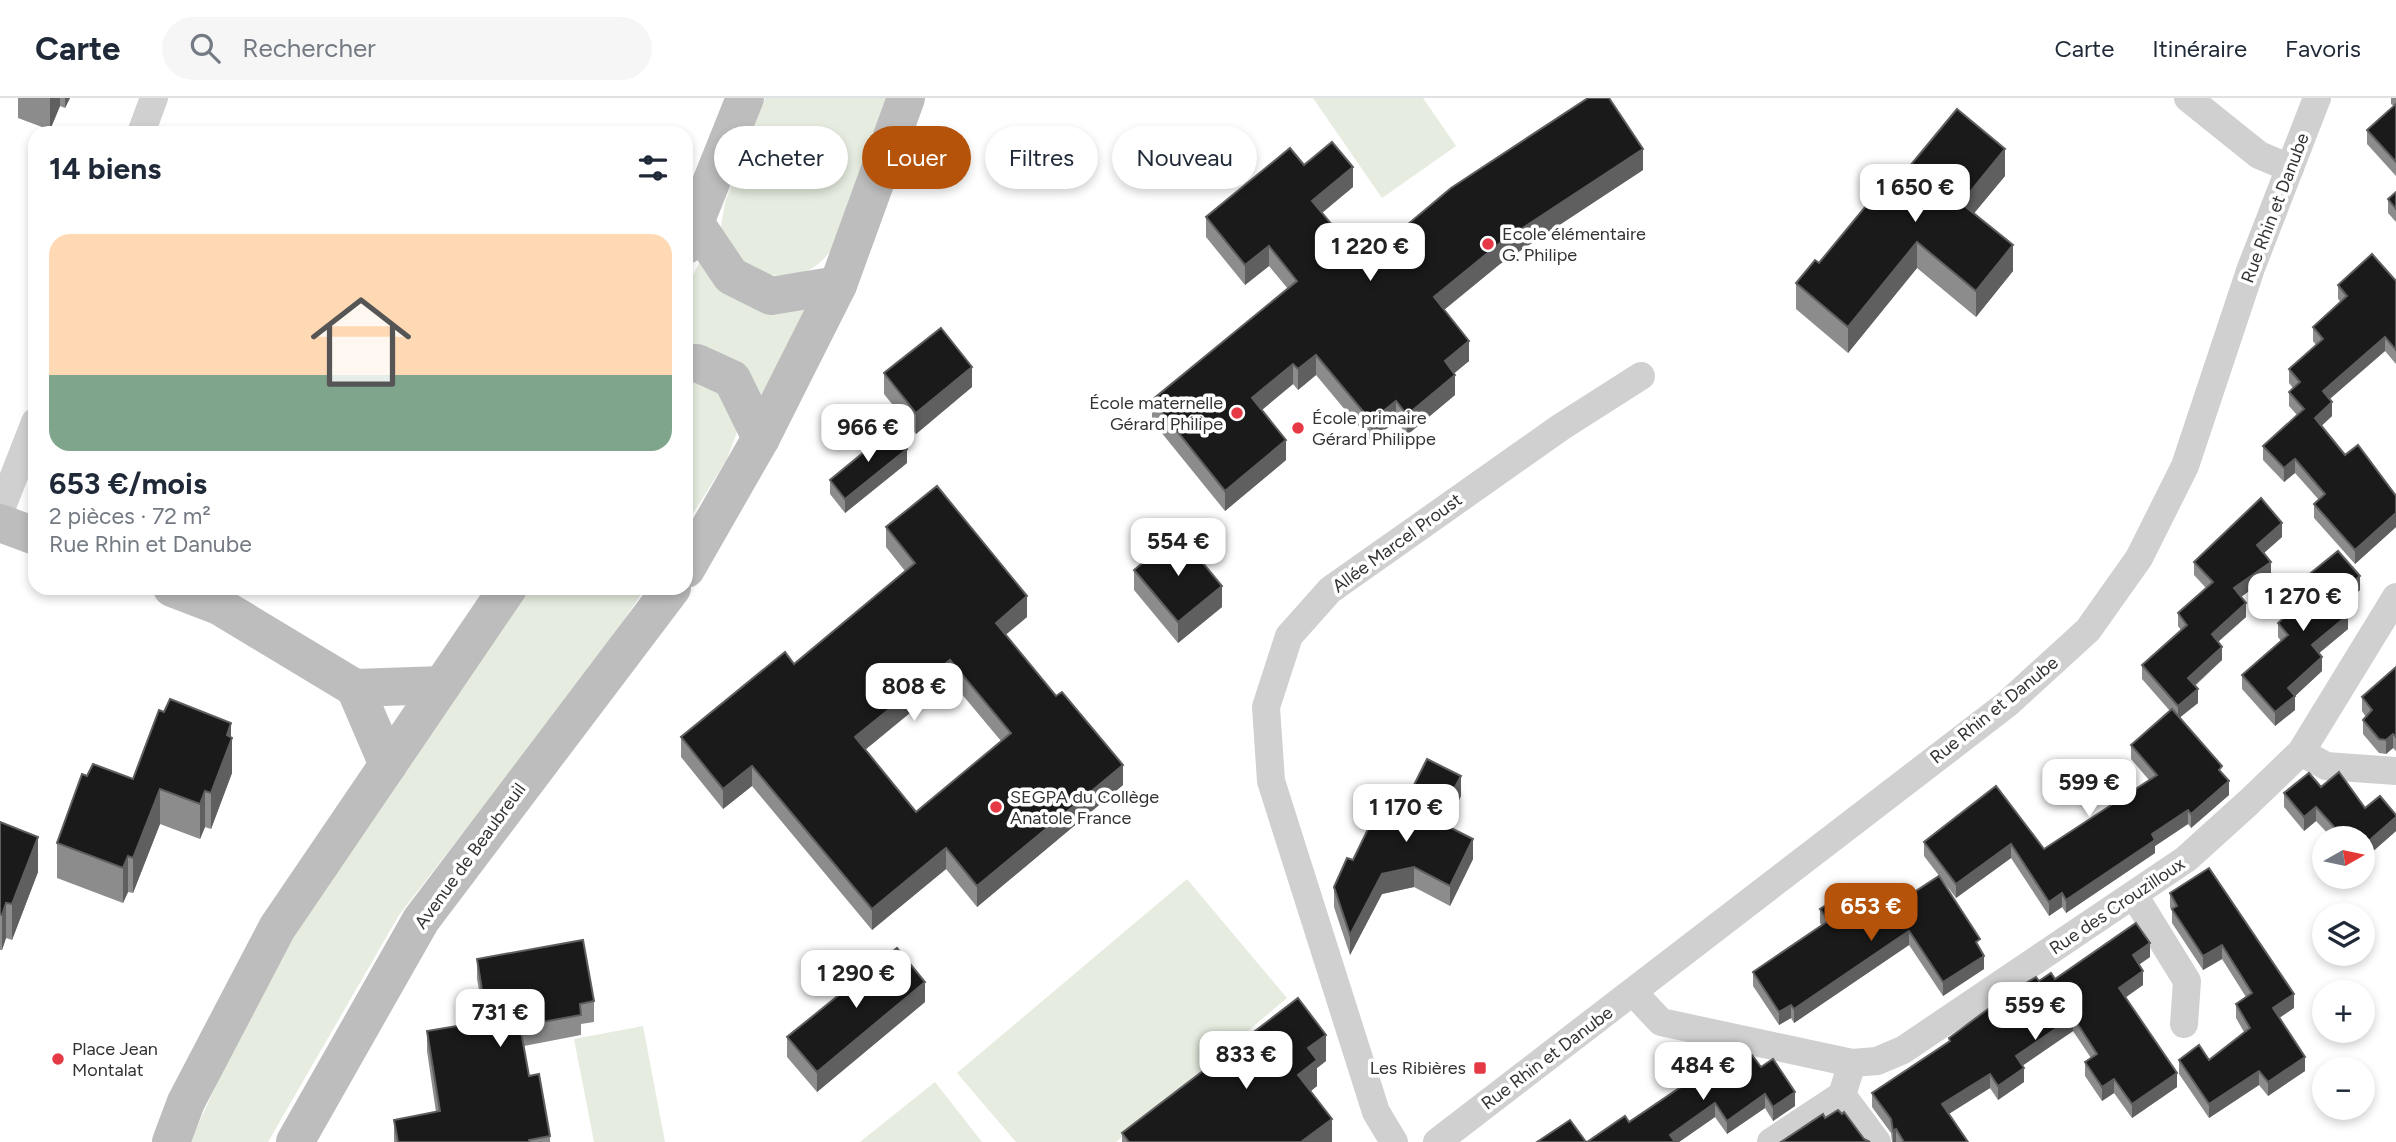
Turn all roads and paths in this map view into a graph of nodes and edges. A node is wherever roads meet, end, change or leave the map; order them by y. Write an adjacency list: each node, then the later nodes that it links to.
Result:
1 (154, 98): 6 (street)
2 (746, 98): 8 (main road)
3 (906, 98): 10 (main road)
4 (2188, 98): 7 (street)
5 (2317, 98): 7 (street, Rue Rhin et Danube)
6 (144, 126)
7 (2290, 168): 29 (street, Rue Rhin et Danube)
8 (693, 229)
9 (693, 236): 10 (main road)
10 (838, 285): 13 (main road)
11 (693, 364): 13 (main road)
12 (1641, 376): 35 (street, Allée Marcel Proust)
13 (761, 438): 18 (main road)
14 (28, 440): 15 (street)
15 (0, 512)
16 (0, 523): 17 (main road)
17 (28, 533)
18 (693, 557)
19 (190, 595): 24 (main road)
20 (503, 595): 23 (main road)
21 (667, 595): 34 (main road, Avenue de Beaubreuil)
22 (2396, 597): 25 (street, Rue des Crouzilloux)
23 (442, 685): 24 (main road); 26 (main road)
24 (355, 688): 26 (main road)
25 (2301, 752): 27 (street); 28 (street, Rue des Crouzilloux)
26 (388, 765): 33 (main road)
27 (2396, 771)
28 (2134, 895): 30 (street); 31 (street, Rue des Crouzilloux)
29 (1633, 992): 31 (street, Rue des Crouzilloux); 36 (street, Rue Rhin et Danube)
30 (2184, 1024)
31 (1852, 1063): 32 (street)
32 (1842, 1095): 37 (street); 38 (street)
33 (171, 1142)
34 (295, 1142)
35 (1394, 1142)
36 (1437, 1142)
37 (1771, 1142)
38 (1877, 1142)

